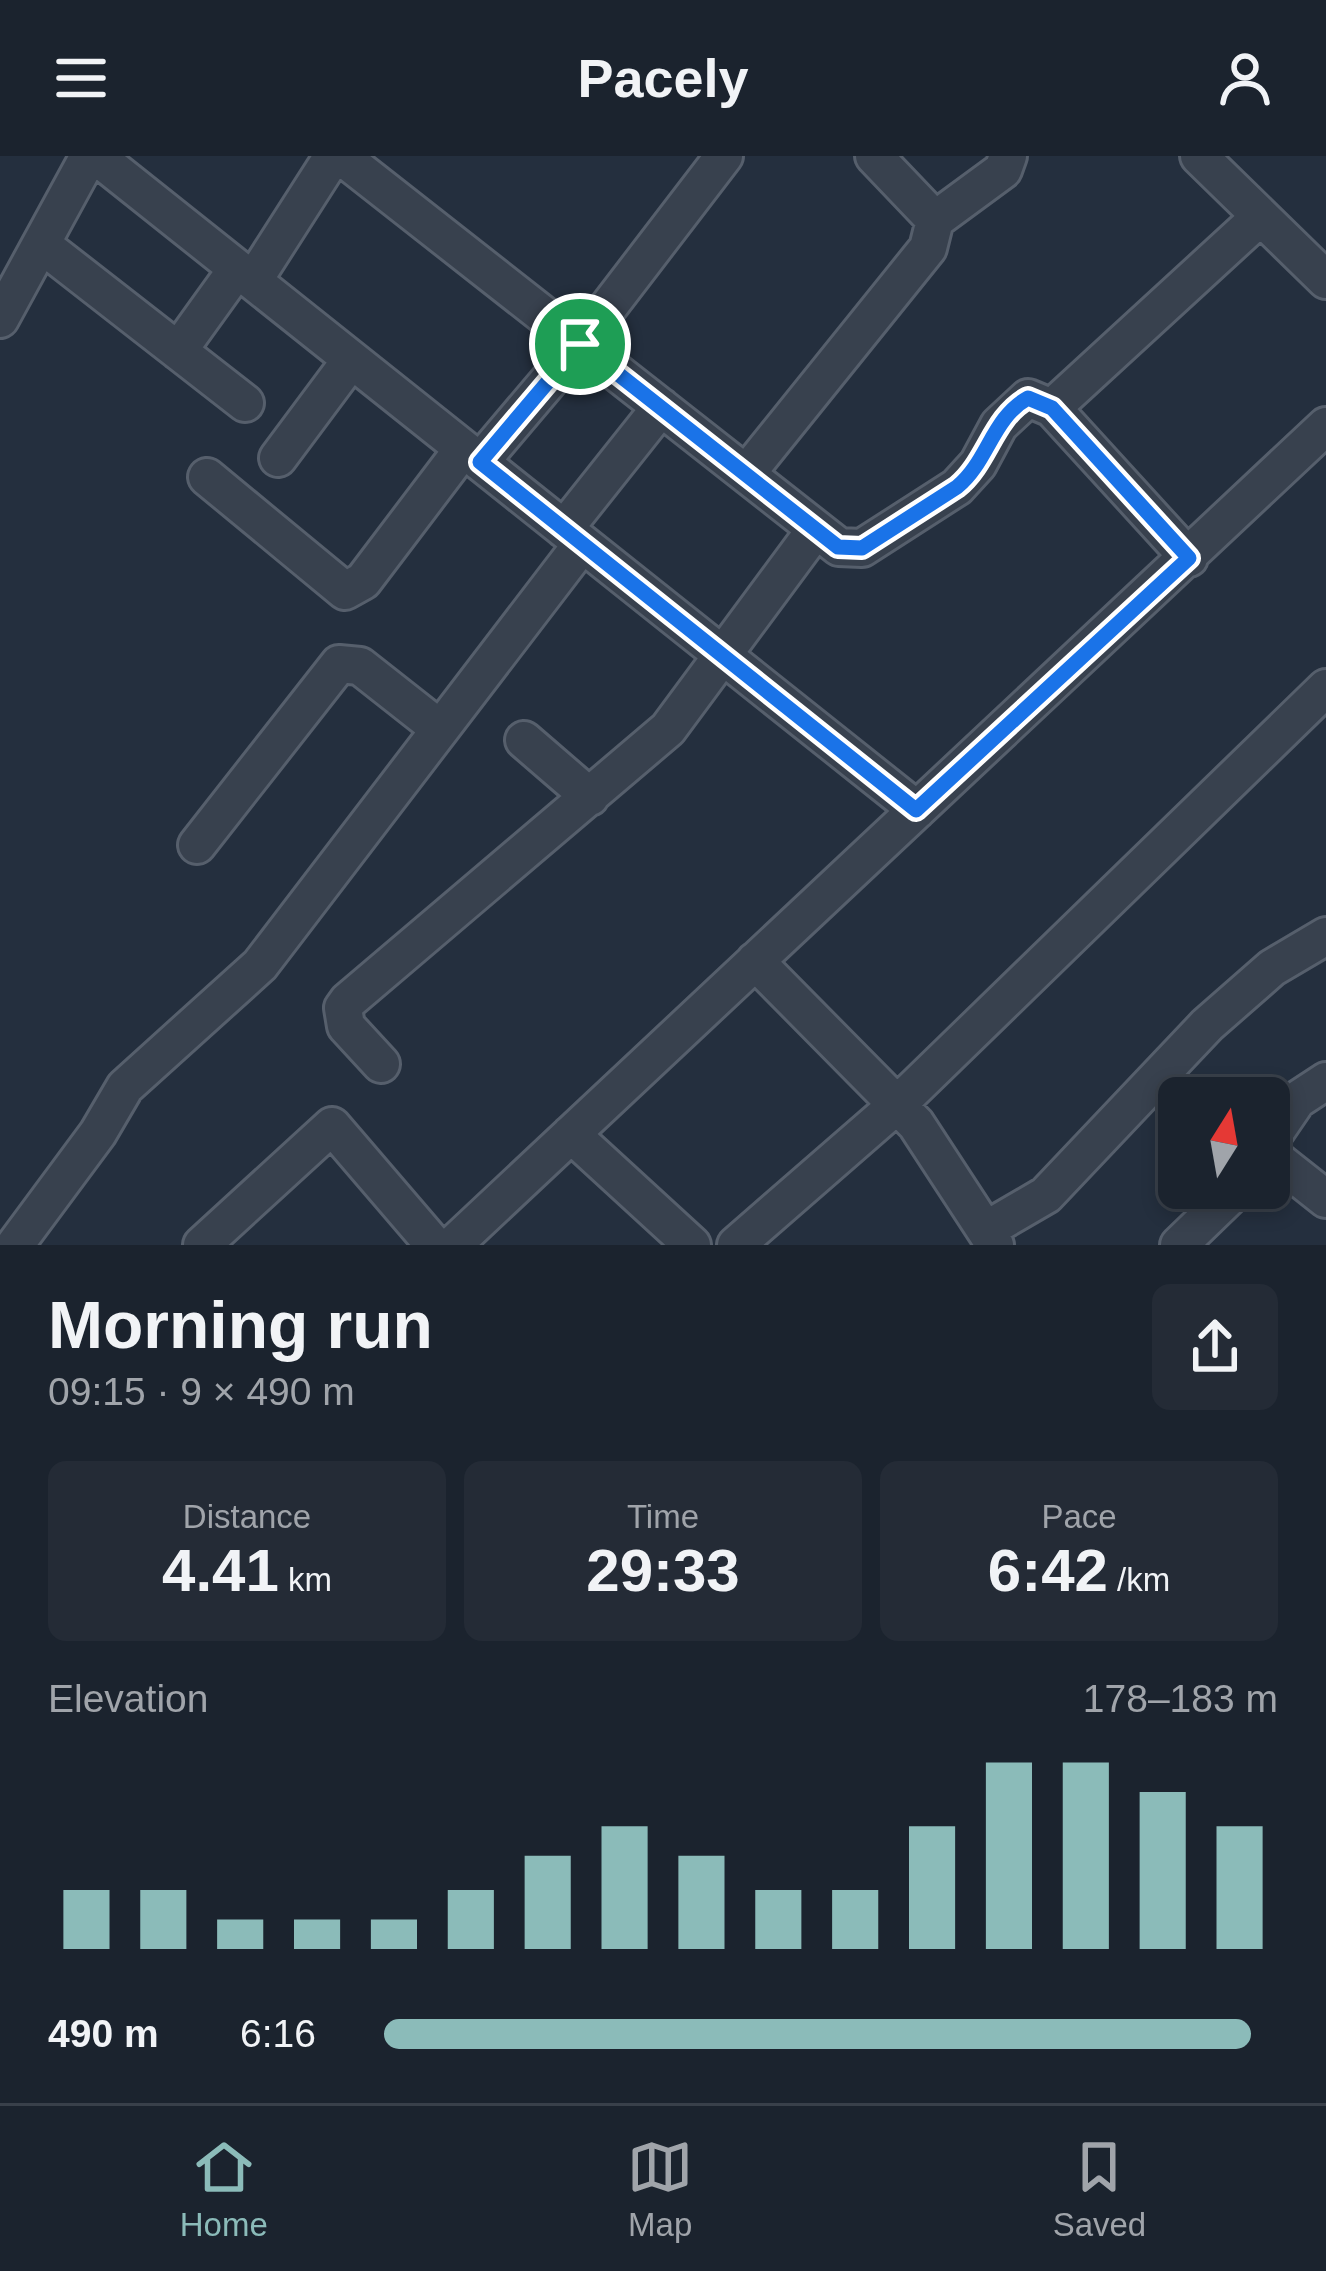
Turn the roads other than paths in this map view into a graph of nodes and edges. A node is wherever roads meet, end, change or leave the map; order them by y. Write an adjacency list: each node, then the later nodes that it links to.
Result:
1 (93, 156): 9 (street); 10 (street)
2 (724, 156): 13 (street)
3 (874, 156): 8 (street)
4 (1008, 156): 8 (street)
5 (1199, 156): 7 (street)
6 (328, 159): 10 (street); 13 (street)
7 (1260, 218): 11 (street); 18 (street)
8 (934, 220): 22 (street)
9 (41, 244): 12 (street); 14 (street)
10 (245, 275): 14 (street); 15 (street)
11 (1326, 280)
12 (0, 319)
13 (580, 344): 17 (street); 20 (street)
14 (178, 351): 16 (street)
15 (351, 360): 20 (street); 21 (street)
16 (245, 403)
17 (661, 407): 22 (street); 25 (street)
18 (1052, 408): 24 (street); 26 (street)
19 (1326, 426): 26 (street)
20 (471, 455): 23 (street); 25 (street)
21 (278, 458)
22 (746, 474): 24 (street)
23 (207, 477)
24 (816, 529): 27 (street)
25 (573, 536): 27 (street); 29 (street)
26 (1189, 558): 32 (street)
27 (725, 657): 31 (street); 32 (street)
28 (1326, 688): 38 (street)
29 (440, 729): 33 (street); 45 (street)
30 (524, 740): 31 (street)
31 (590, 797): 36 (street)
32 (916, 810): 35 (street)
33 (197, 845)
34 (1326, 936): 44 (street)
35 (755, 961): 38 (street); 40 (street)
36 (381, 1064)
37 (1326, 1081): 39 (street)
38 (898, 1104): 44 (street); 50 (street)
39 (1290, 1110)
40 (571, 1134): 48 (street); 49 (street)
41 (1290, 1171): 42 (street)
42 (1326, 1199)
43 (1216, 1209): 51 (street)
44 (991, 1238)
45 (15, 1245)
46 (202, 1245): 47 (street)
47 (434, 1245)
48 (453, 1245)
49 (692, 1245)
50 (736, 1245)
51 (1179, 1245)

